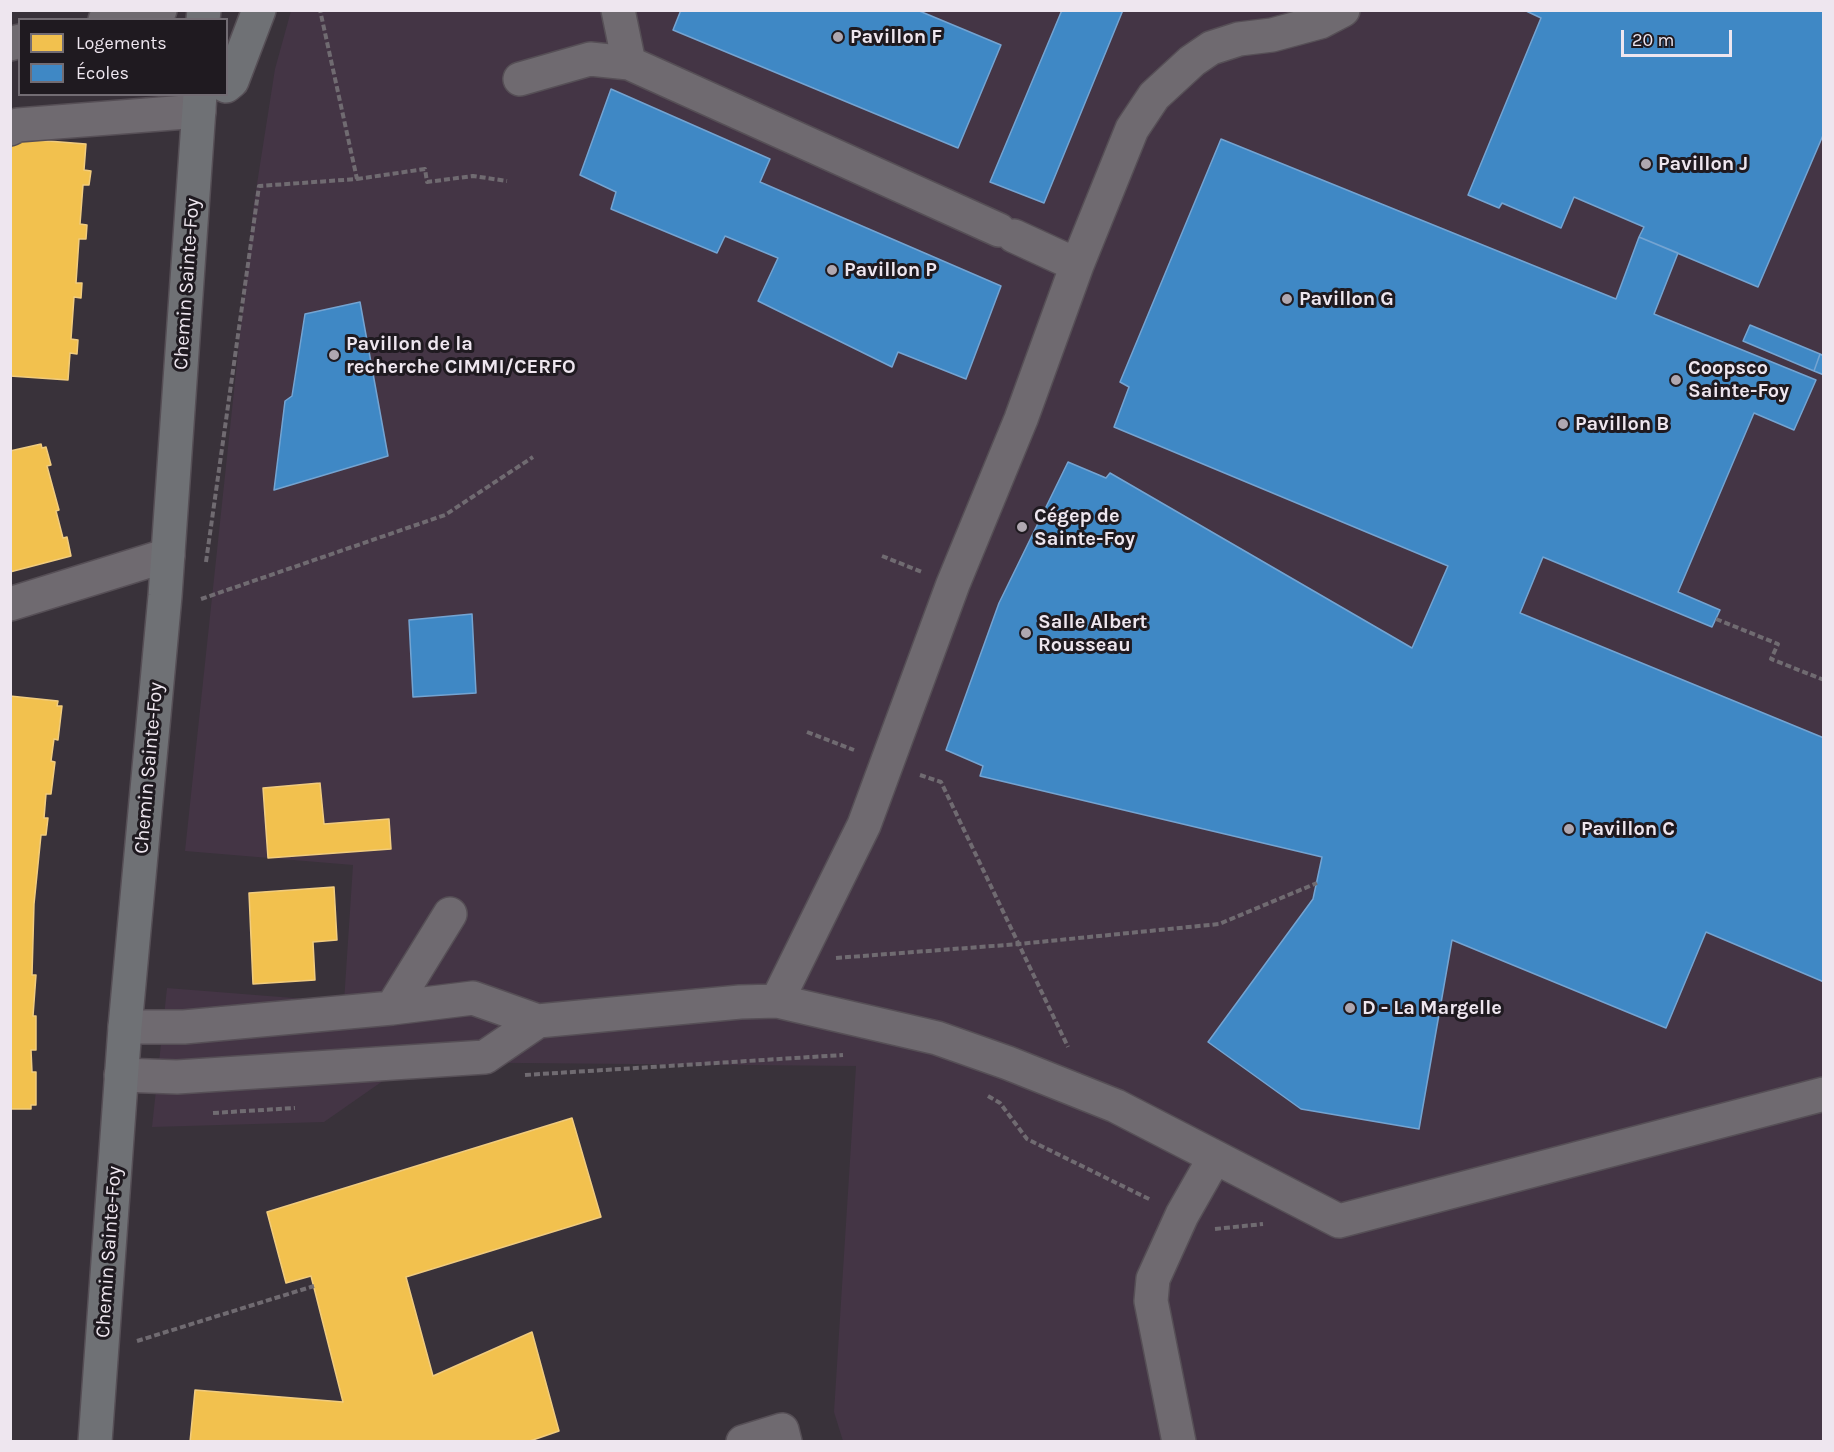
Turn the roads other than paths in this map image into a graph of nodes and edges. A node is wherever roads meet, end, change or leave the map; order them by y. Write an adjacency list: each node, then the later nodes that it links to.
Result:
1 (160, 10): 5 (lane)
2 (259, 10): 8 (main road)
3 (618, 10): 6 (lane)
4 (1343, 10): 11 (lane)
5 (116, 18)
6 (629, 63): 7 (lane); 11 (lane)
7 (520, 79)
8 (228, 84)
9 (206, 100): 10 (lane); 12 (main road, Chemin Sainte-Foy)
10 (10, 129)
11 (1077, 265): 15 (lane)
12 (168, 555): 13 (lane); 18 (main road, Chemin Sainte-Foy)
13 (10, 604)
14 (450, 914): 16 (lane)
15 (777, 1002): 17 (lane); 21 (lane)
16 (392, 1008): 17 (lane); 18 (lane)
17 (538, 1021): 19 (lane)
18 (125, 1027): 19 (main road, Chemin Sainte-Foy)
19 (121, 1075): 22 (main road, Chemin Sainte-Foy)
20 (1824, 1094): 21 (lane)
21 (1215, 1157): 25 (lane)
22 (95, 1442)
23 (742, 1442): 24 (lane)
24 (785, 1442)
25 (1179, 1442)

